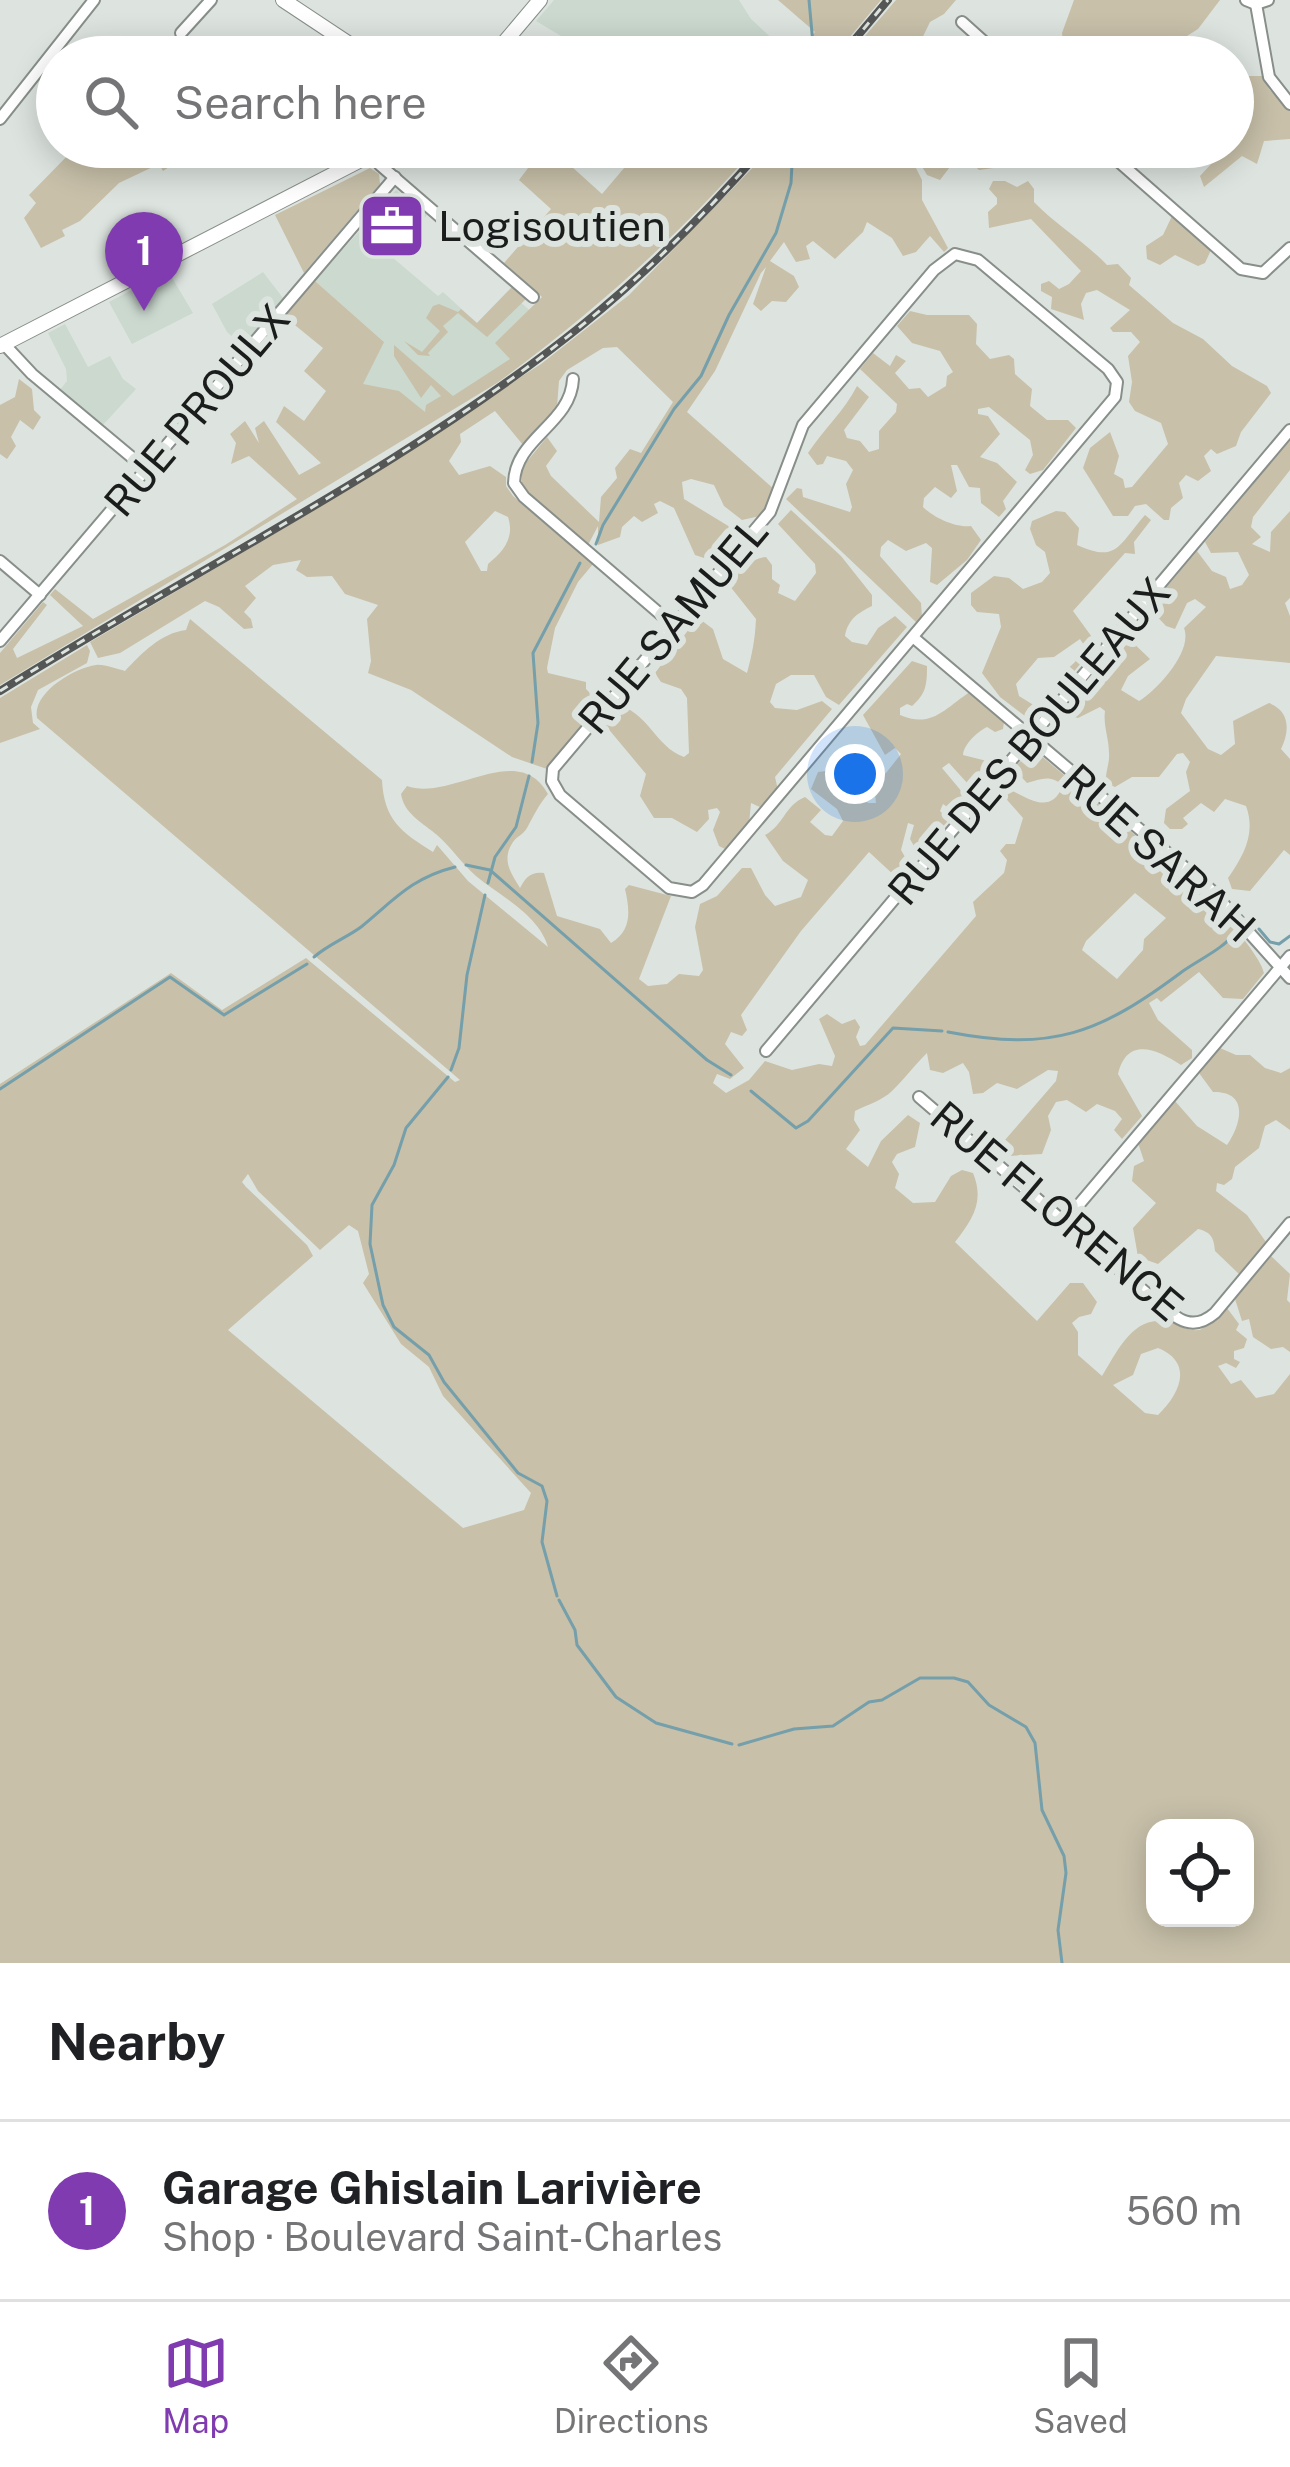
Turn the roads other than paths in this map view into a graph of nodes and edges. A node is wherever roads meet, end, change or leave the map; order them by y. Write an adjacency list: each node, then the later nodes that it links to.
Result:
1 (94, 0): 8 (street)
2 (211, 0): 7 (street)
3 (283, 0): 9 (street)
4 (540, 0): 10 (street)
5 (1257, 2): 13 (street)
6 (962, 22): 11 (street)
7 (181, 33)
8 (65, 36)
9 (337, 36)
10 (510, 36)
11 (978, 36)
12 (36, 73): 14 (street)
13 (1290, 104)
14 (0, 118)
15 (346, 168): 21 (street)
16 (389, 168): 18 (street)
17 (1126, 168): 19 (street)
18 (394, 177): 20 (street); 24 (street, RUE PROULX)
19 (1290, 248)
20 (533, 297)
21 (2, 345): 24 (street)
22 (574, 379): 27 (street)
23 (1290, 430): 30 (street, RUE DES BOULEAUX)
24 (147, 470): 26 (street, RUE PROULX)
25 (0, 561): 26 (street)
26 (40, 595): 29 (street, RUE PROULX)
27 (674, 626): 28 (street, RUE SAMUEL); 28 (street, RUE SAMUEL)
28 (914, 638): 30 (street, RUE SARAH)
29 (0, 641)
30 (1032, 739): 31 (street, RUE SARAH); 32 (street, RUE DES BOULEAUX)
31 (1287, 967): 34 (street)
32 (766, 1051)
33 (919, 1097): 34 (street, RUE FLORENCE)
34 (1065, 1221): 35 (street, RUE FLORENCE)
35 (1290, 1223)

